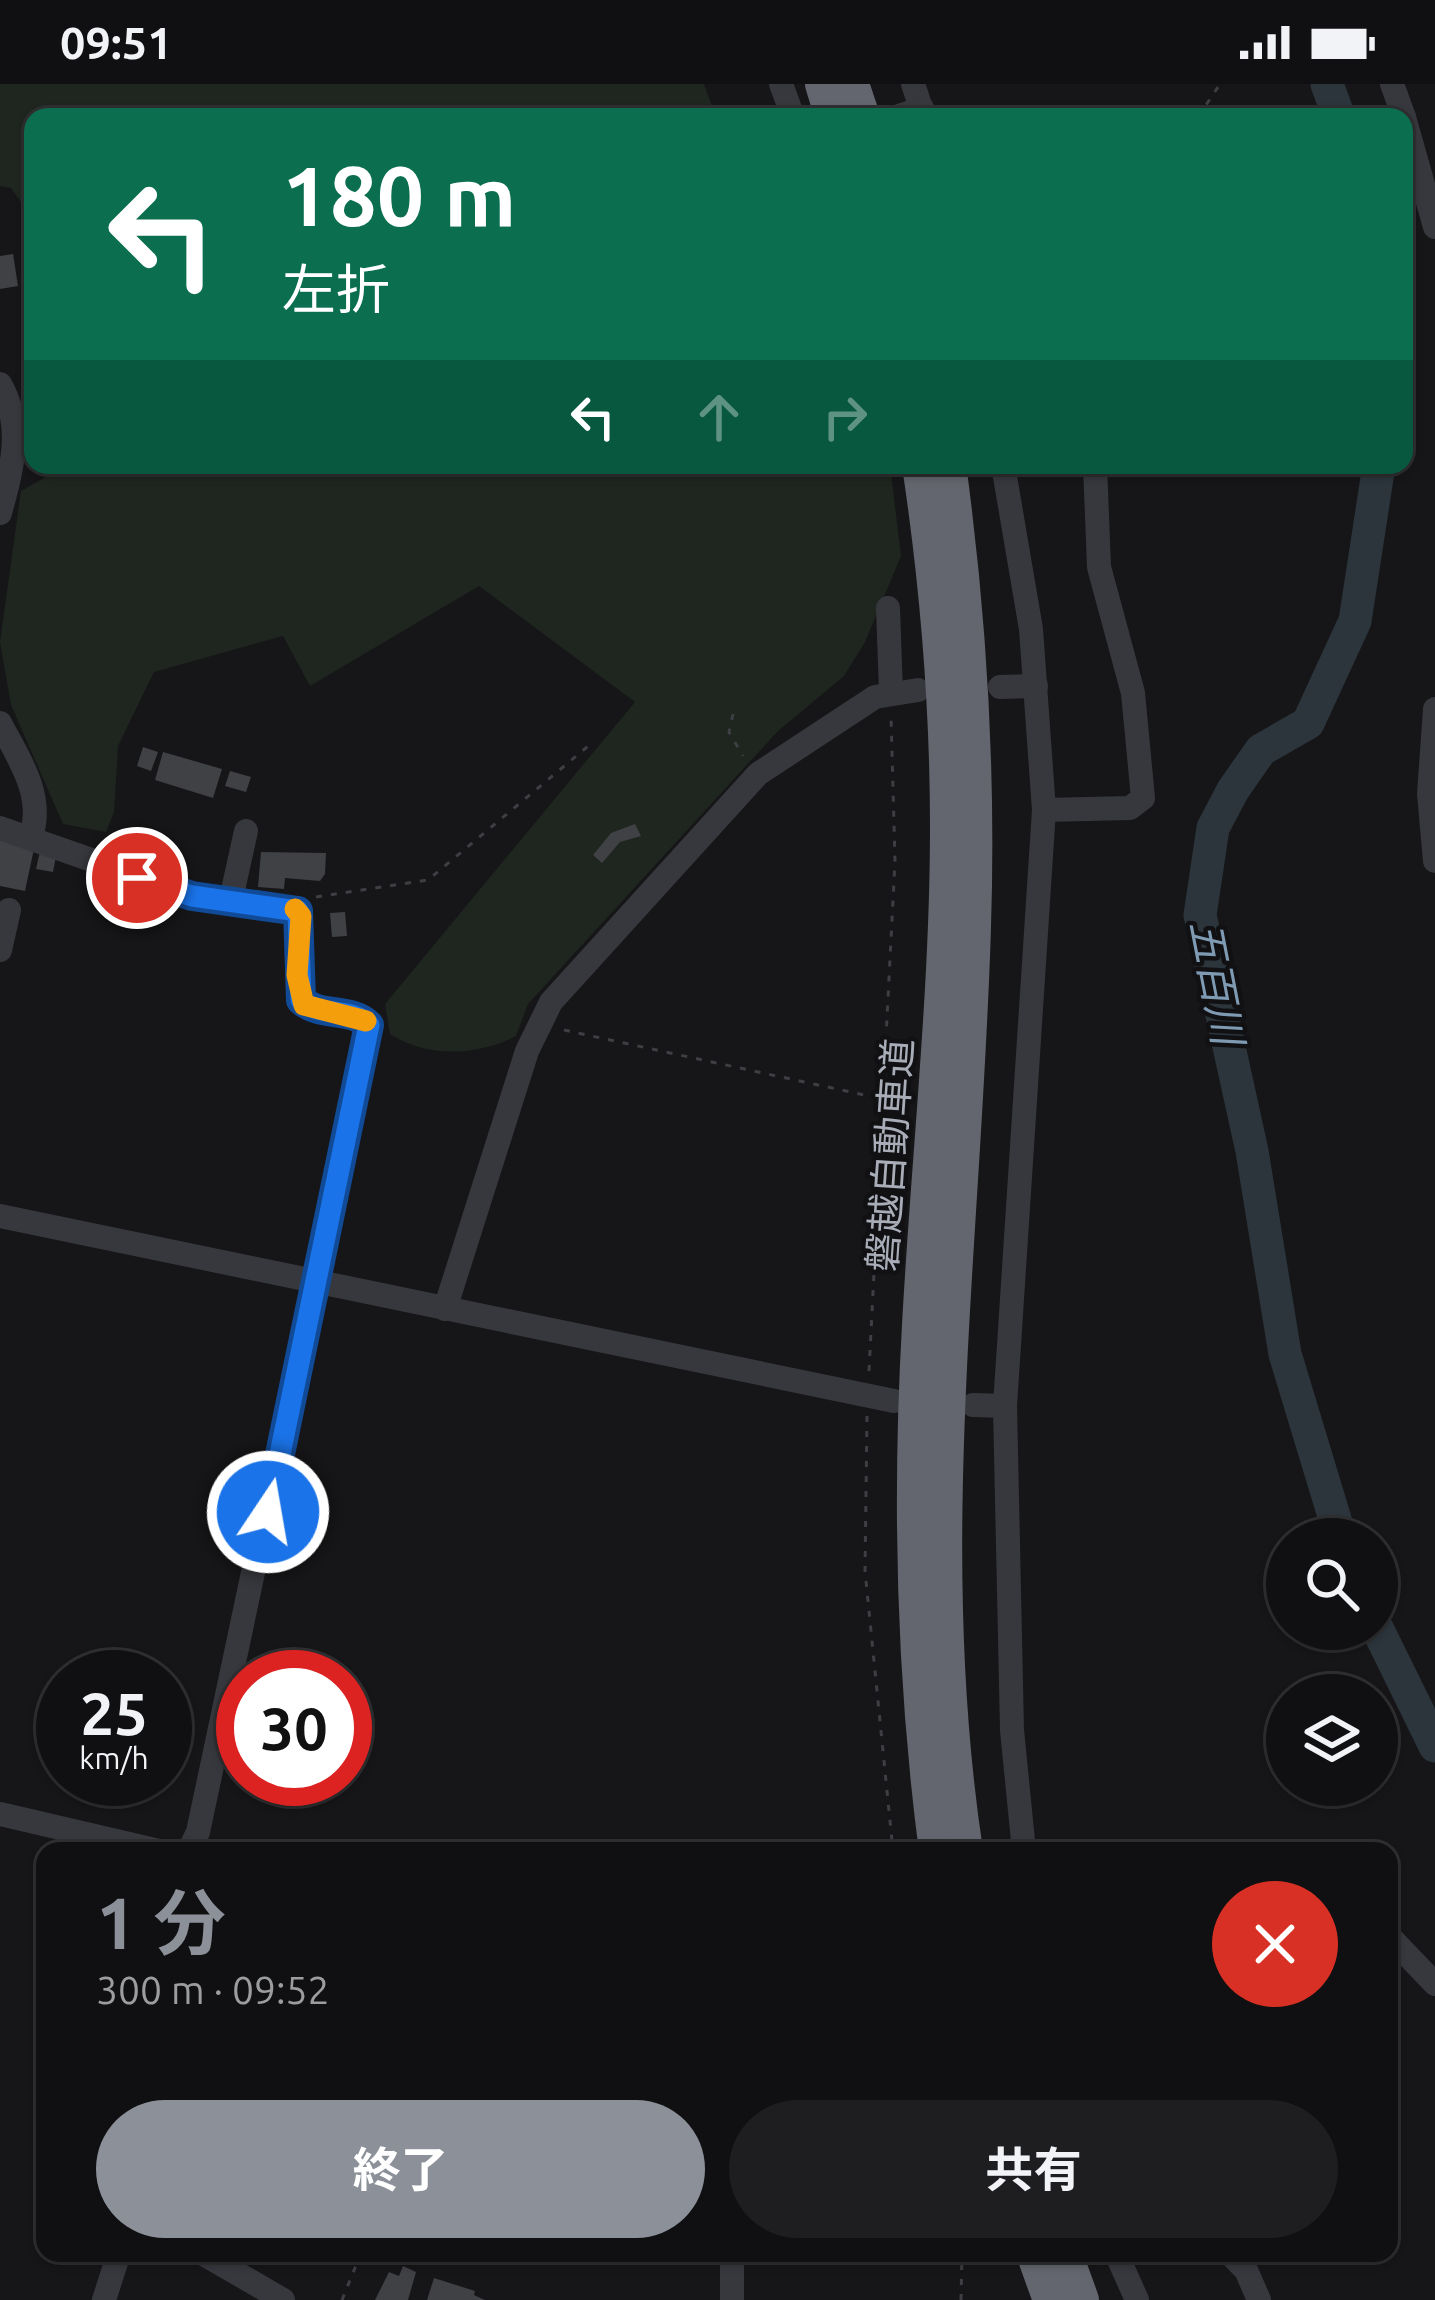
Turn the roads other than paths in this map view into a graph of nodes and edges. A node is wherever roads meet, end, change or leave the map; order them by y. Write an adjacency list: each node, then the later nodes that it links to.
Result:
1 (1413, 149): 2 (street)
2 (1435, 227)
3 (0, 383): 8 (street)
4 (921, 474): 33 (highway, 磐越自動車道)
5 (949, 474): 34 (highway, 磐越自動車道)
6 (1004, 474): 10 (street)
7 (1095, 474): 16 (street)
8 (0, 513)
9 (888, 608): 13 (street)
10 (1036, 686): 11 (street); 16 (street)
11 (1000, 687)
12 (918, 691): 13 (street)
13 (891, 692): 26 (street)
14 (1435, 709): 20 (street)
15 (0, 723): 19 (street)
16 (1045, 809): 29 (street)
17 (0, 828): 19 (street)
18 (246, 831): 21 (street)
19 (31, 836): 21 (street)
20 (1435, 861)
21 (231, 899): 25 (street)
22 (9, 910): 23 (street)
23 (0, 950)
24 (0, 1216): 25 (street)
25 (317, 1283): 26 (street); 32 (street)
26 (445, 1309): 27 (street)
27 (894, 1401)
28 (973, 1405): 29 (street)
29 (1005, 1406): 35 (street)
30 (0, 1814): 31 (street)
31 (120, 1842)
32 (198, 1842)
33 (937, 1842)
34 (964, 1842)
35 (1023, 1842)
36 (1398, 1945): 37 (street)
37 (1435, 1984)
38 (115, 2262): 46 (street)
39 (212, 2262): 45 (street)
40 (733, 2262): 48 (street)
41 (1037, 2262): 49 (highway)
42 (1067, 2262): 50 (highway)
43 (1119, 2262): 51 (street)
44 (1238, 2262): 52 (street)
45 (246, 2291): 47 (street)
46 (104, 2300)
47 (283, 2300)
48 (732, 2300)
49 (1051, 2300)
50 (1081, 2300)
51 (1137, 2300)
52 (1259, 2300)

